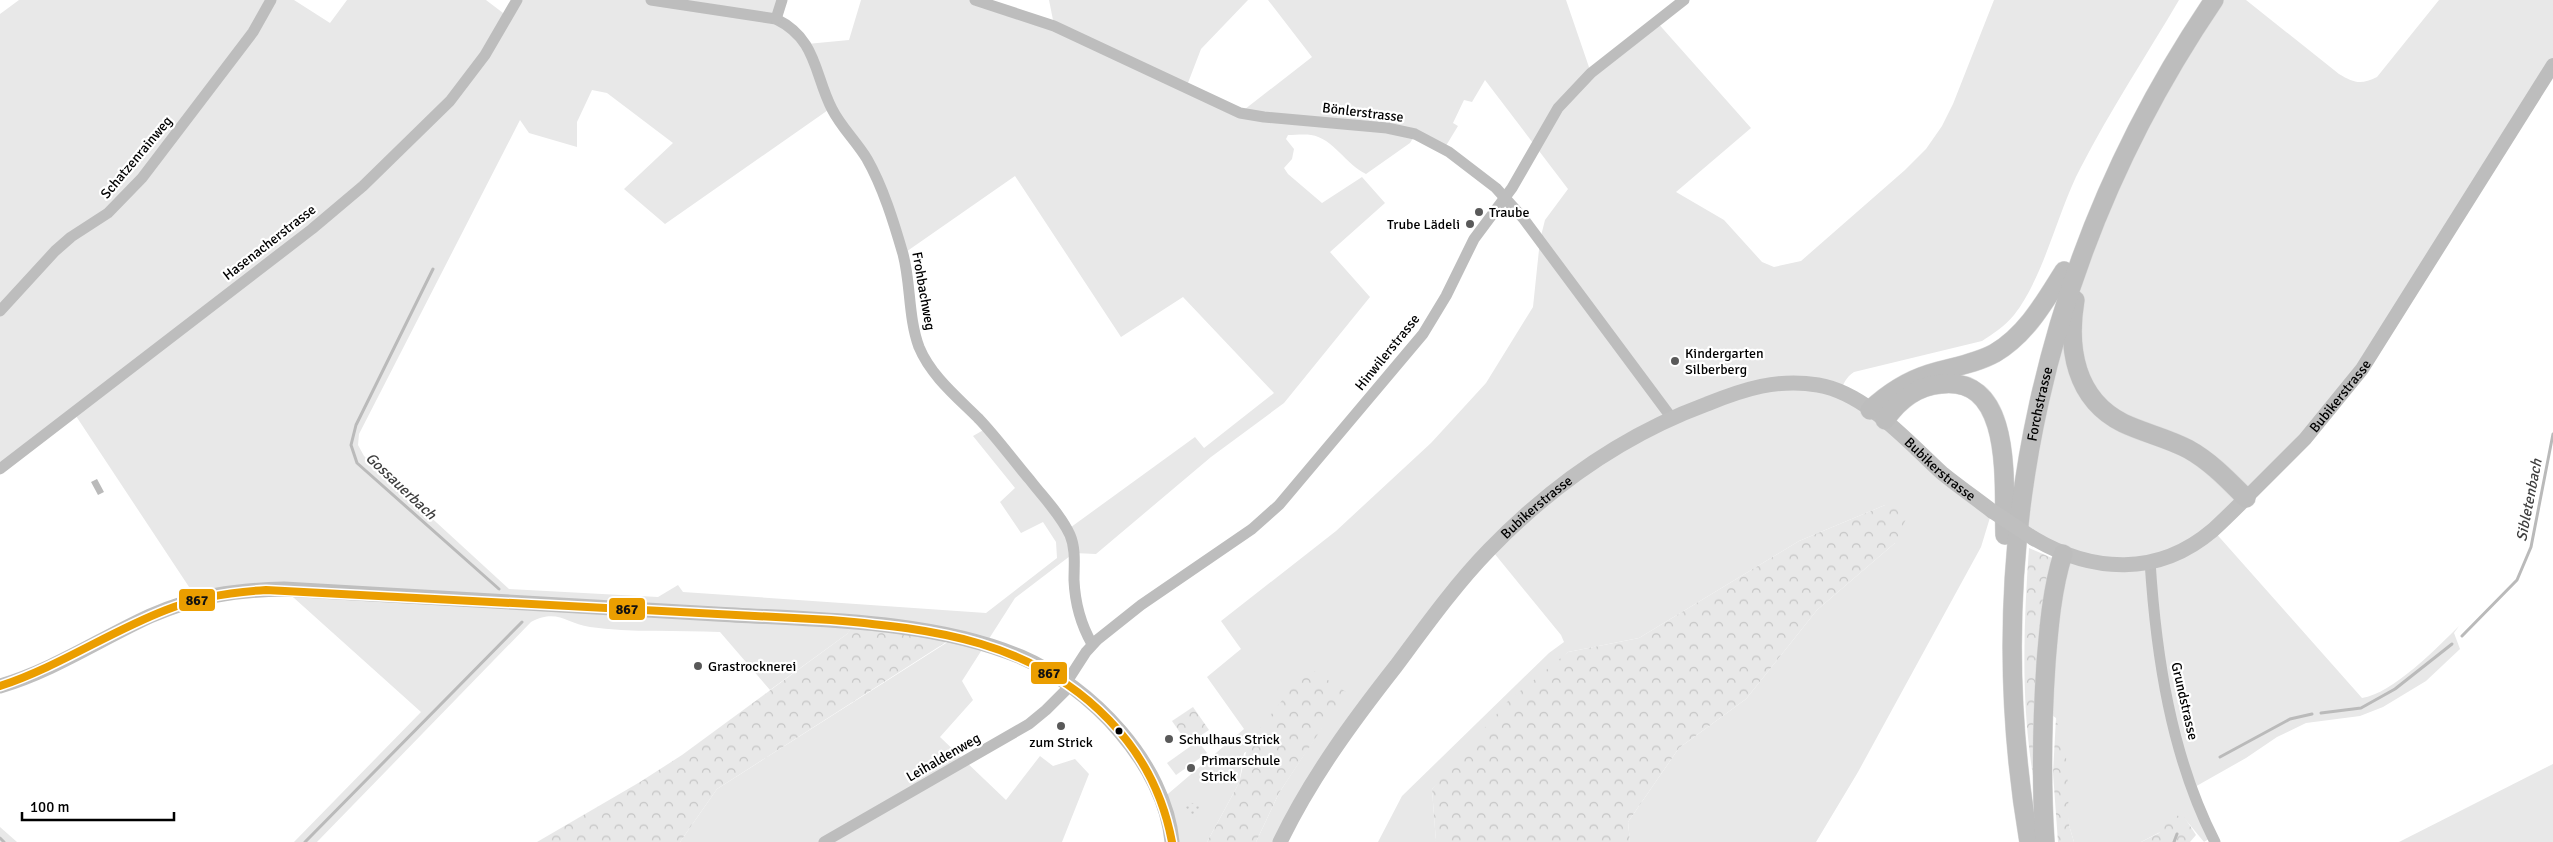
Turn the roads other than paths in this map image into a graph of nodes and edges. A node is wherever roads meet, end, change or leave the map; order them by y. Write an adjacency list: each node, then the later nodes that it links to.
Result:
1 (271, 0): 14 (street, Schatzenrainweg)
2 (517, 0): 17 (street, Hasenacherstrasse)
3 (651, 0): 9 (street, Frohbachweg)
4 (782, 0): 9 (street)
5 (975, 0): 11 (street, Bönlerstrasse)
6 (1684, 0): 11 (street, Hinwilerstrasse)
7 (2200, 0): 13 (highway, Forchstrasse)
8 (2214, 0): 12 (highway, Forchstrasse)
9 (776, 19): 22 (street, Frohbachweg)
10 (2553, 65): 18 (street, Bubikerstrasse)
11 (1505, 197): 16 (street, Bönlerstrasse); 22 (street, Hinwilerstrasse)
12 (2083, 250): 18 (highway); 29 (highway, Forchstrasse)
13 (2064, 271): 15 (highway); 19 (highway, Forchstrasse)
14 (0, 311)
15 (1878, 415): 16 (main road, Bubikerstrasse); 19 (highway); 20 (main road, Bubikerstrasse, bridge)
16 (1671, 417): 27 (main road, Bubikerstrasse)
17 (0, 469)
18 (2246, 498): 21 (main road, Bubikerstrasse)
19 (2005, 541): 28 (highway, Forchstrasse)
20 (2063, 554): 21 (main road, Bubikerstrasse); 30 (highway)
21 (2150, 561): 31 (street, Grundstrasse)
22 (1092, 644): 23 (street, Hinwilerstrasse)
23 (1068, 684): 24 (main road); 25 (street, Leihaldenweg); 26 (main road)
24 (0, 686)
25 (824, 842)
26 (1172, 842)
27 (1280, 842)
28 (2017, 842)
29 (2028, 842)
30 (2045, 842)
31 (2215, 842)

